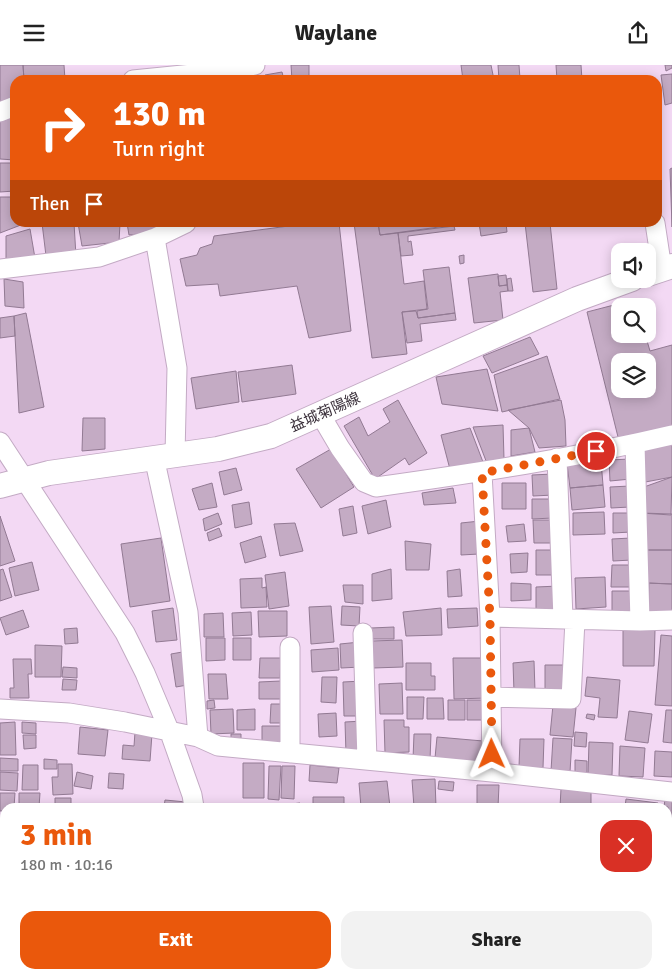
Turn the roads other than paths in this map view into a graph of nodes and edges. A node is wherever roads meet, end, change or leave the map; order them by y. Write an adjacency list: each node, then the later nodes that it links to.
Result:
1 (255, 65): 2 (street)
2 (182, 75)
3 (178, 227): 5 (street)
4 (655, 227): 7 (street)
5 (155, 238): 6 (street); 13 (street)
6 (0, 269)
7 (660, 270)
8 (611, 287): 9 (main road, 益城菊陽線)
9 (320, 414): 13 (main road, 益城菊陽線); 15 (street)
10 (672, 435): 12 (street)
11 (0, 442): 16 (street)
12 (635, 444): 14 (street); 21 (street)
13 (164, 456): 16 (main road, 益城菊陽線); 27 (street)
14 (557, 458): 15 (street); 19 (street)
15 (482, 473): 18 (street)
16 (24, 479): 17 (main road, 益城菊陽線); 26 (street)
17 (0, 486)
18 (490, 617): 19 (street); 24 (street)
19 (569, 619): 21 (street); 24 (street)
20 (672, 620): 21 (street)
21 (640, 621)
22 (363, 633): 29 (street)
23 (290, 647): 28 (street)
24 (491, 697): 30 (street)
25 (0, 709): 26 (street)
26 (169, 730): 27 (street); 32 (street)
27 (198, 737): 28 (street)
28 (290, 753): 29 (street)
29 (367, 760): 30 (street)
30 (492, 772): 31 (street)
31 (672, 793)
32 (193, 803)

